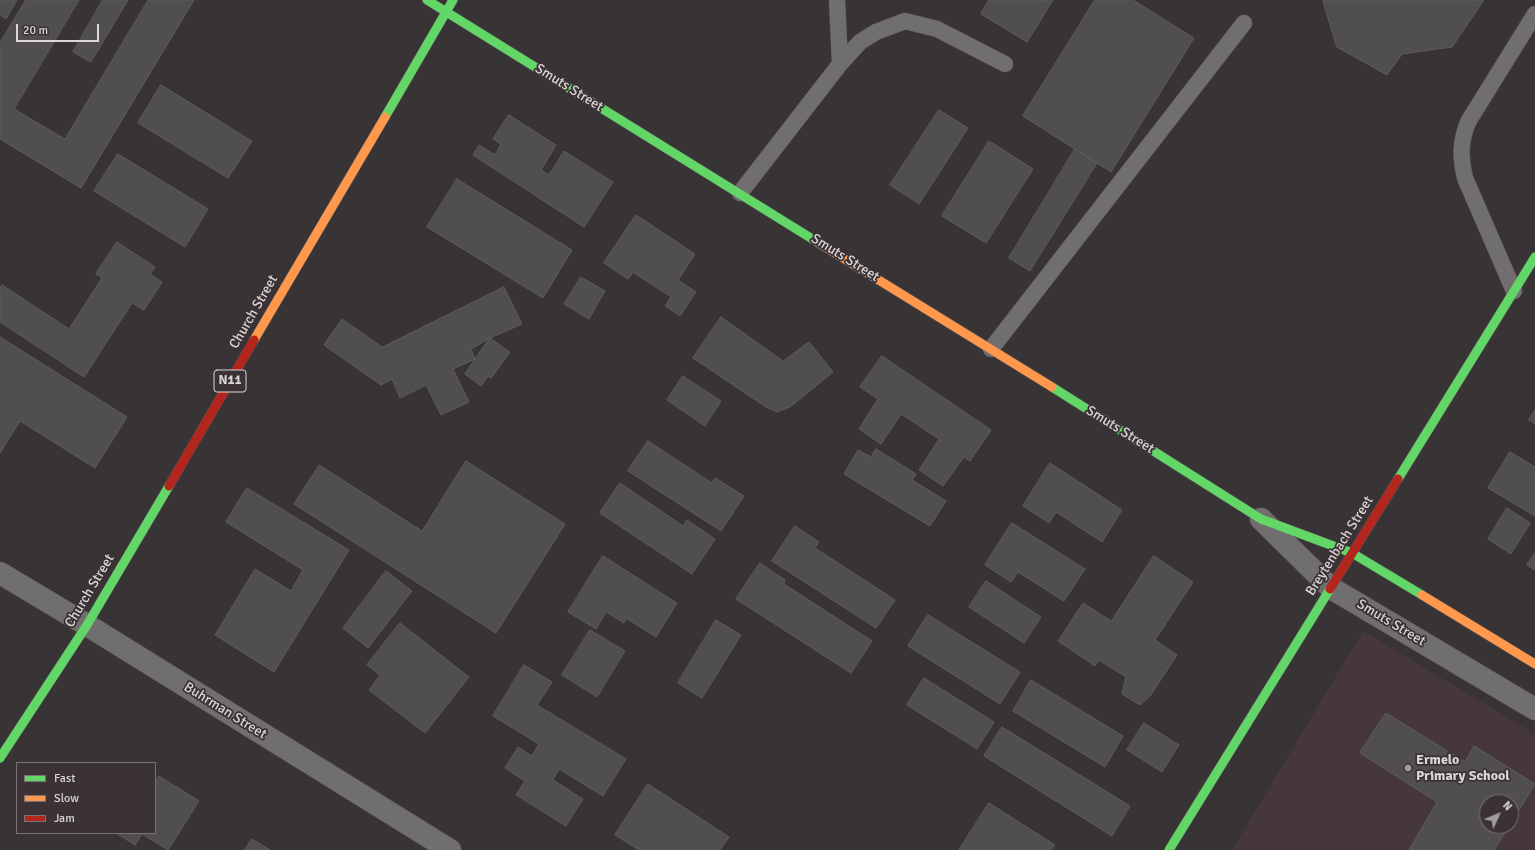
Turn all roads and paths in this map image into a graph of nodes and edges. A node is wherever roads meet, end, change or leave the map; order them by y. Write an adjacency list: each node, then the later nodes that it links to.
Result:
1 (427, 0): 4 (main road, Smuts Street)
2 (453, 0): 4 (main road, Church Street / N11)
3 (837, 0): 7 (lane)
4 (446, 12): 9 (main road, Smuts Street); 17 (main road, Church Street / N11)
5 (1535, 14): 11 (lane)
6 (1244, 23): 12 (lane)
7 (840, 64): 8 (lane); 9 (lane)
8 (1005, 64)
9 (740, 193): 12 (main road, Smuts Street)
10 (1535, 257): 11 (main road, Breytenbach Street)
11 (1514, 291): 14 (main road, Breytenbach Street)
12 (991, 349): 13 (main road, Smuts Street)
13 (1261, 519): 14 (main road, Smuts Street); 16 (street, Smuts Street)
14 (1352, 553): 16 (main road, Breytenbach Street); 18 (main road, Smuts Street)
15 (0, 573): 17 (street, Buhrman Street)
16 (1331, 588): 19 (street, Smuts Street); 22 (main road, Breytenbach Street)
17 (87, 625): 20 (main road, Church Street / N11); 21 (street, Buhrman Street)
18 (1535, 664)
19 (1535, 709)
20 (0, 758)
21 (450, 850)
22 (1169, 850)

